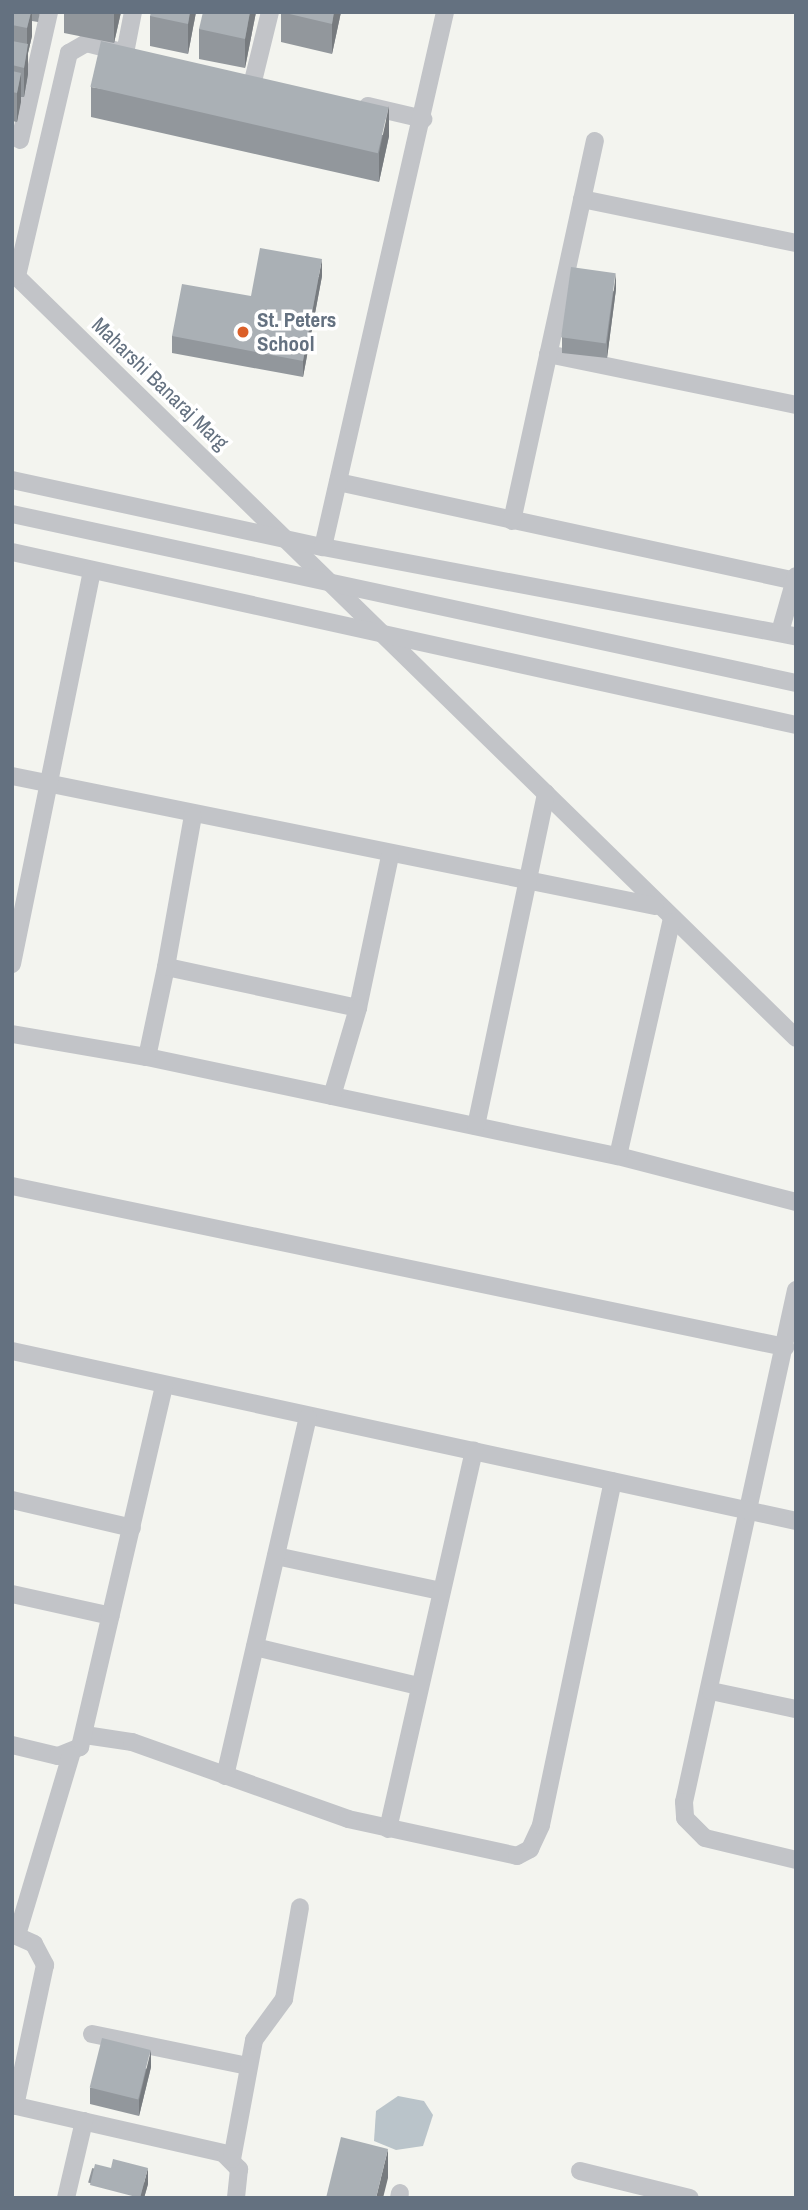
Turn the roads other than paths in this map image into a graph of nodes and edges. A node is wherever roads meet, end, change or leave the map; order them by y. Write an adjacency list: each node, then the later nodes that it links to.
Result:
1 (49, 12): 6 (street)
2 (133, 12): 7 (street)
3 (270, 12): 12 (street)
4 (445, 12): 16 (street)
5 (23, 27): 6 (street)
6 (44, 32): 10 (street)
7 (125, 53): 8 (street); 21 (street)
8 (148, 58)
9 (12, 65): 10 (street)
10 (36, 70): 14 (street)
11 (231, 76): 12 (street)
12 (253, 81): 13 (street)
13 (279, 87)
14 (20, 100): 17 (street)
15 (345, 101): 16 (street)
16 (423, 118): 25 (street)
17 (20, 140)
18 (594, 141): 19 (street)
19 (582, 199): 20 (street); 22 (street)
20 (796, 243)
21 (14, 274): 28 (street, Maharshi Banaraj Marg)
22 (548, 354): 23 (street); 27 (street)
23 (796, 405)
24 (12, 480): 28 (street)
25 (338, 482): 27 (street); 29 (street)
26 (12, 514): 33 (street)
27 (512, 521): 32 (street)
28 (274, 531): 29 (street); 33 (street, Maharshi Banaraj Marg)
29 (323, 547): 35 (street)
30 (12, 552): 31 (street)
31 (92, 570): 34 (street); 39 (street)
32 (795, 579): 35 (street)
33 (327, 581): 34 (street, Maharshi Banaraj Marg); 36 (street)
34 (382, 632): 37 (street); 40 (street, Maharshi Banaraj Marg)
35 (788, 634)
36 (796, 683)
37 (796, 725)
38 (12, 776): 39 (street)
39 (49, 785): 41 (street); 46 (street)
40 (546, 793): 43 (street); 44 (street, Maharshi Banaraj Marg)
41 (194, 816): 42 (street); 47 (street)
42 (390, 856): 43 (street); 48 (street)
43 (527, 882): 44 (street); 53 (street)
44 (655, 906): 45 (street, Maharshi Banaraj Marg)
45 (671, 922): 50 (street, Maharshi Banaraj Marg); 54 (street)
46 (12, 964)
47 (166, 967): 48 (street); 51 (street)
48 (358, 1008): 52 (street)
49 (12, 1034): 51 (street)
50 (796, 1038)
51 (147, 1056): 52 (street)
52 (332, 1096): 53 (street)
53 (476, 1126): 54 (street)
54 (618, 1156): 56 (street)
55 (12, 1186): 58 (street)
56 (796, 1202)
57 (796, 1290): 58 (street)
58 (789, 1338): 65 (street)
59 (12, 1351): 60 (street)
60 (164, 1386): 61 (street); 67 (street)
61 (308, 1417): 62 (street); 68 (street)
62 (474, 1451): 63 (street); 69 (street)
63 (613, 1481): 65 (street); 80 (street)
64 (12, 1500): 67 (street)
65 (750, 1510): 66 (street); 74 (street)
66 (796, 1521)
67 (132, 1528): 71 (street)
68 (276, 1556): 69 (street); 72 (street)
69 (441, 1591): 73 (street)
70 (12, 1594): 71 (street)
71 (111, 1616): 76 (street)
72 (254, 1647): 73 (street); 79 (street)
73 (419, 1686): 80 (street)
74 (712, 1691): 75 (street); 81 (street)
75 (796, 1709)
76 (85, 1735): 78 (street); 79 (street)
77 (12, 1745): 78 (street)
78 (71, 1755): 83 (street)
79 (225, 1776): 80 (street)
80 (388, 1829)
81 (796, 1860)
82 (300, 1908): 85 (street)
83 (15, 1935): 86 (street)
84 (92, 2034): 85 (street)
85 (248, 2066): 88 (street)
86 (14, 2106): 87 (street)
87 (84, 2121): 88 (street); 90 (street)
88 (232, 2159): 91 (street)
89 (580, 2171): 92 (street)
90 (66, 2198)
91 (236, 2198)
92 (690, 2198)

